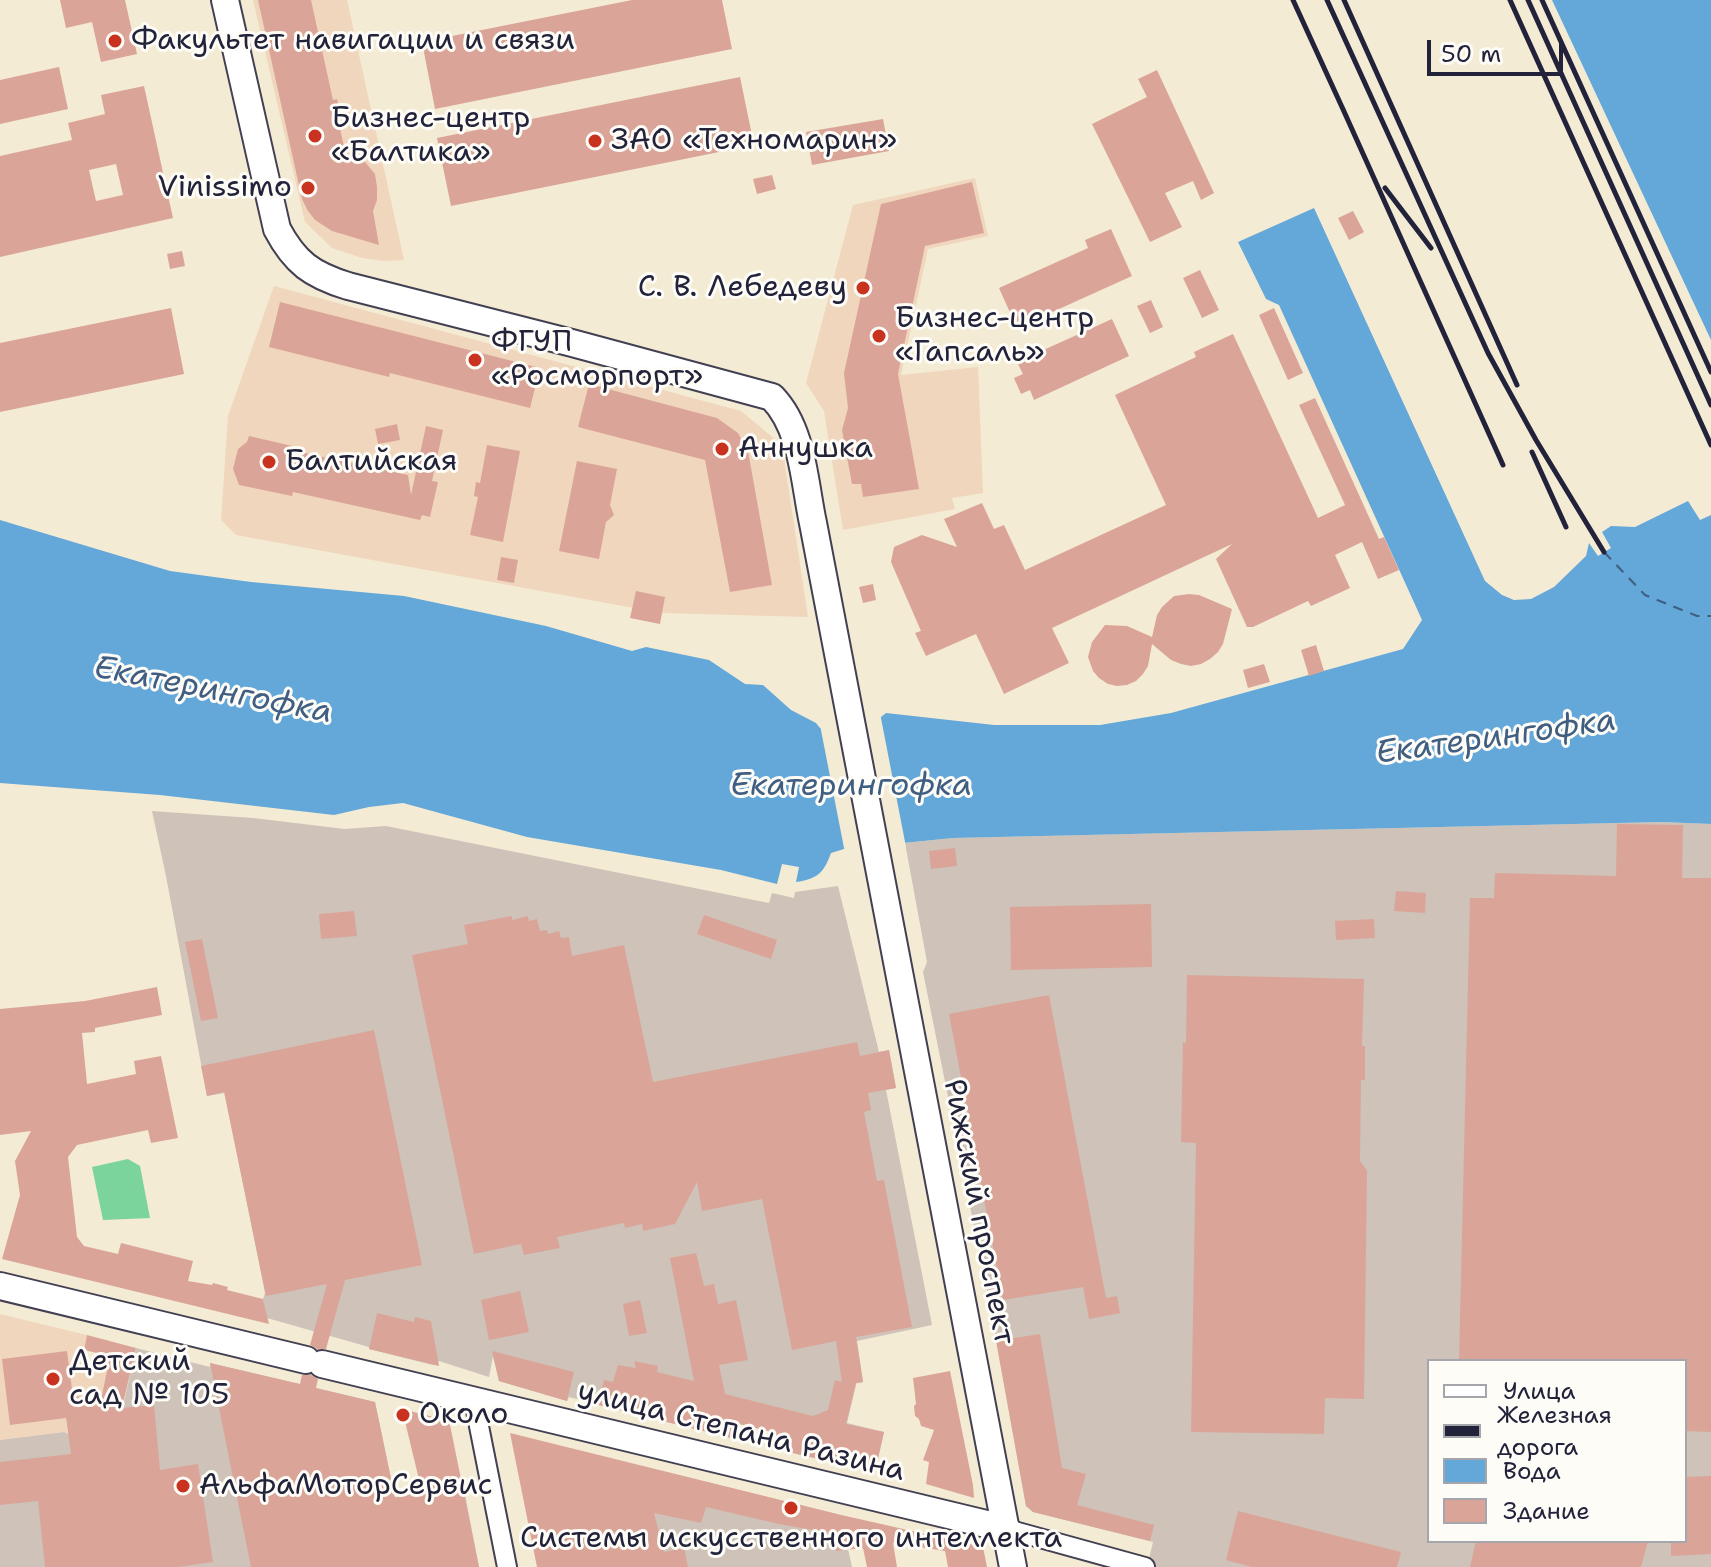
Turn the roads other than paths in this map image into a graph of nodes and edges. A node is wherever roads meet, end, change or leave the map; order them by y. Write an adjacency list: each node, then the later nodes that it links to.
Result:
1 (225, 0): 4 (street, Рижский проспект)
2 (0, 1286): 3 (street, улица Степана Разина)
3 (474, 1401): 4 (street, улица Степана Разина); 5 (street)
4 (1007, 1529): 6 (street, Рижский проспект); 7 (street, улица Степана Разина)
5 (507, 1567)
6 (1013, 1567)
7 (1145, 1567)

